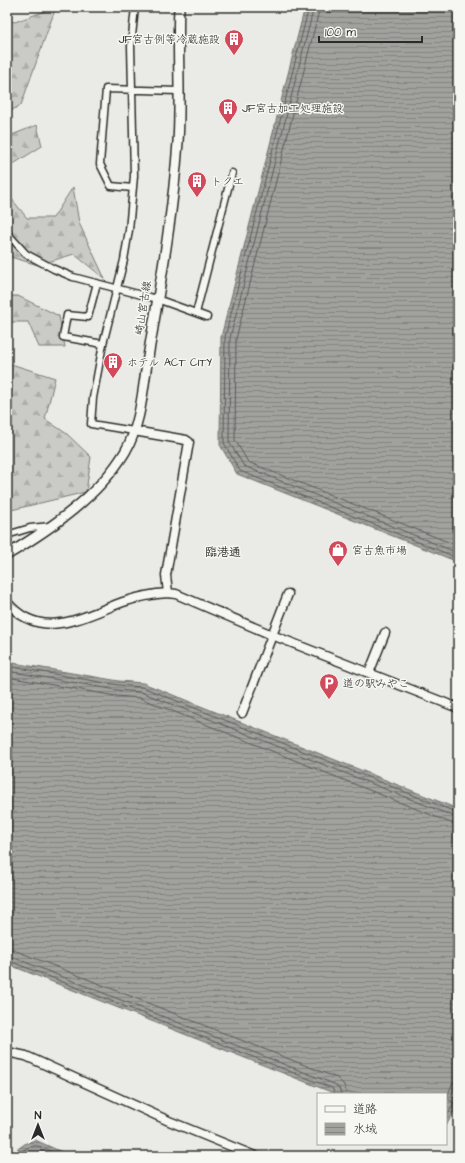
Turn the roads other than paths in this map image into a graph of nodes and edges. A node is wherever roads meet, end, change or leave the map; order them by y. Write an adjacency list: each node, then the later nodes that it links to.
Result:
1 (135, 7): 3 (street)
2 (179, 7): 4 (main road, 崎山宮古線)
3 (131, 89): 4 (street); 6 (street); 6 (street)
4 (178, 91): 10 (main road, 崎山宮古線)
5 (232, 172): 11 (street)
6 (133, 188): 9 (street)
7 (7, 233): 8 (street)
8 (97, 283): 9 (street); 13 (street)
9 (118, 288): 10 (street); 13 (street)
10 (157, 299): 11 (street); 14 (main road, 崎山宮古線)
11 (196, 313): 12 (street)
12 (207, 317)
13 (103, 344): 14 (street)
14 (134, 431): 15 (main road, 崎山宮古線); 18 (street)
15 (54, 526): 16 (street); 17 (main road, 崎山宮古線)
16 (7, 535)
17 (7, 555)
18 (168, 593): 20 (street); 22 (street)
19 (288, 594): 22 (street)
20 (7, 602)
21 (386, 633): 23 (street)
22 (272, 635): 23 (street); 25 (street)
23 (369, 673): 24 (street)
24 (458, 708)
25 (242, 713)
26 (7, 1052): 27 (street)
27 (255, 1156)

